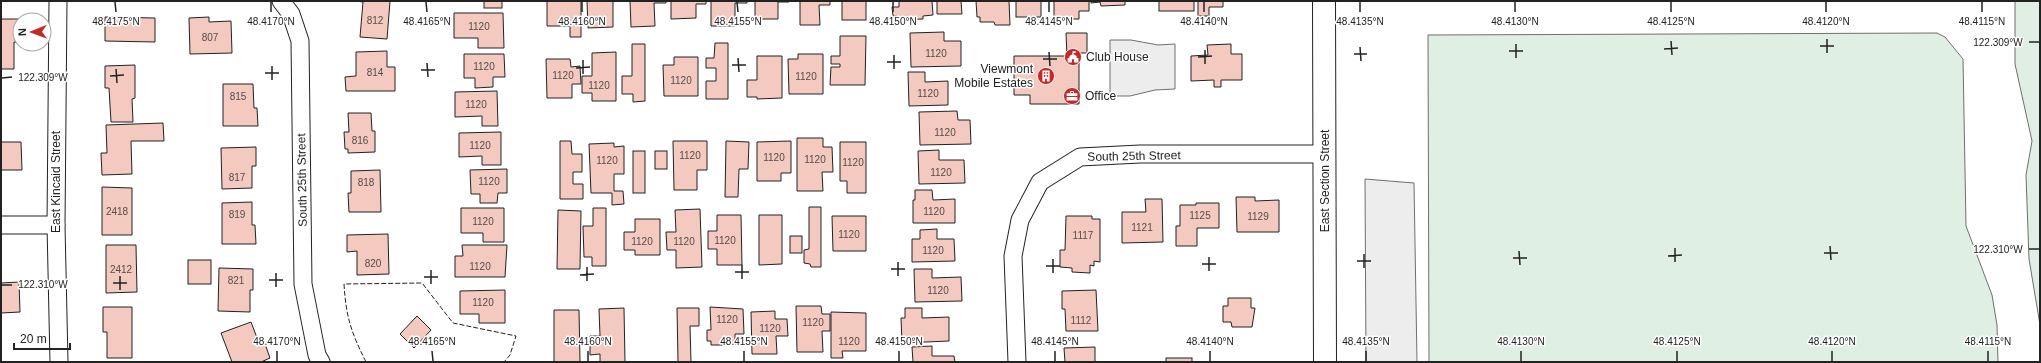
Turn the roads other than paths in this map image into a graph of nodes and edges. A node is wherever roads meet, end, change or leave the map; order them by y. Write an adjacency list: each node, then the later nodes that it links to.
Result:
1 (58, 1): 6 (street, East Kincaid Street)
2 (281, 1): 8 (street, South 25th Street)
3 (1324, 1): 4 (street, East Section Street)
4 (1325, 154): 9 (street, South 25th Street); 10 (street, East Section Street)
5 (1, 225): 6 (street)
6 (56, 225): 7 (street, East Kincaid Street)
7 (59, 362)
8 (321, 362)
9 (1017, 362)
10 (1325, 362)

